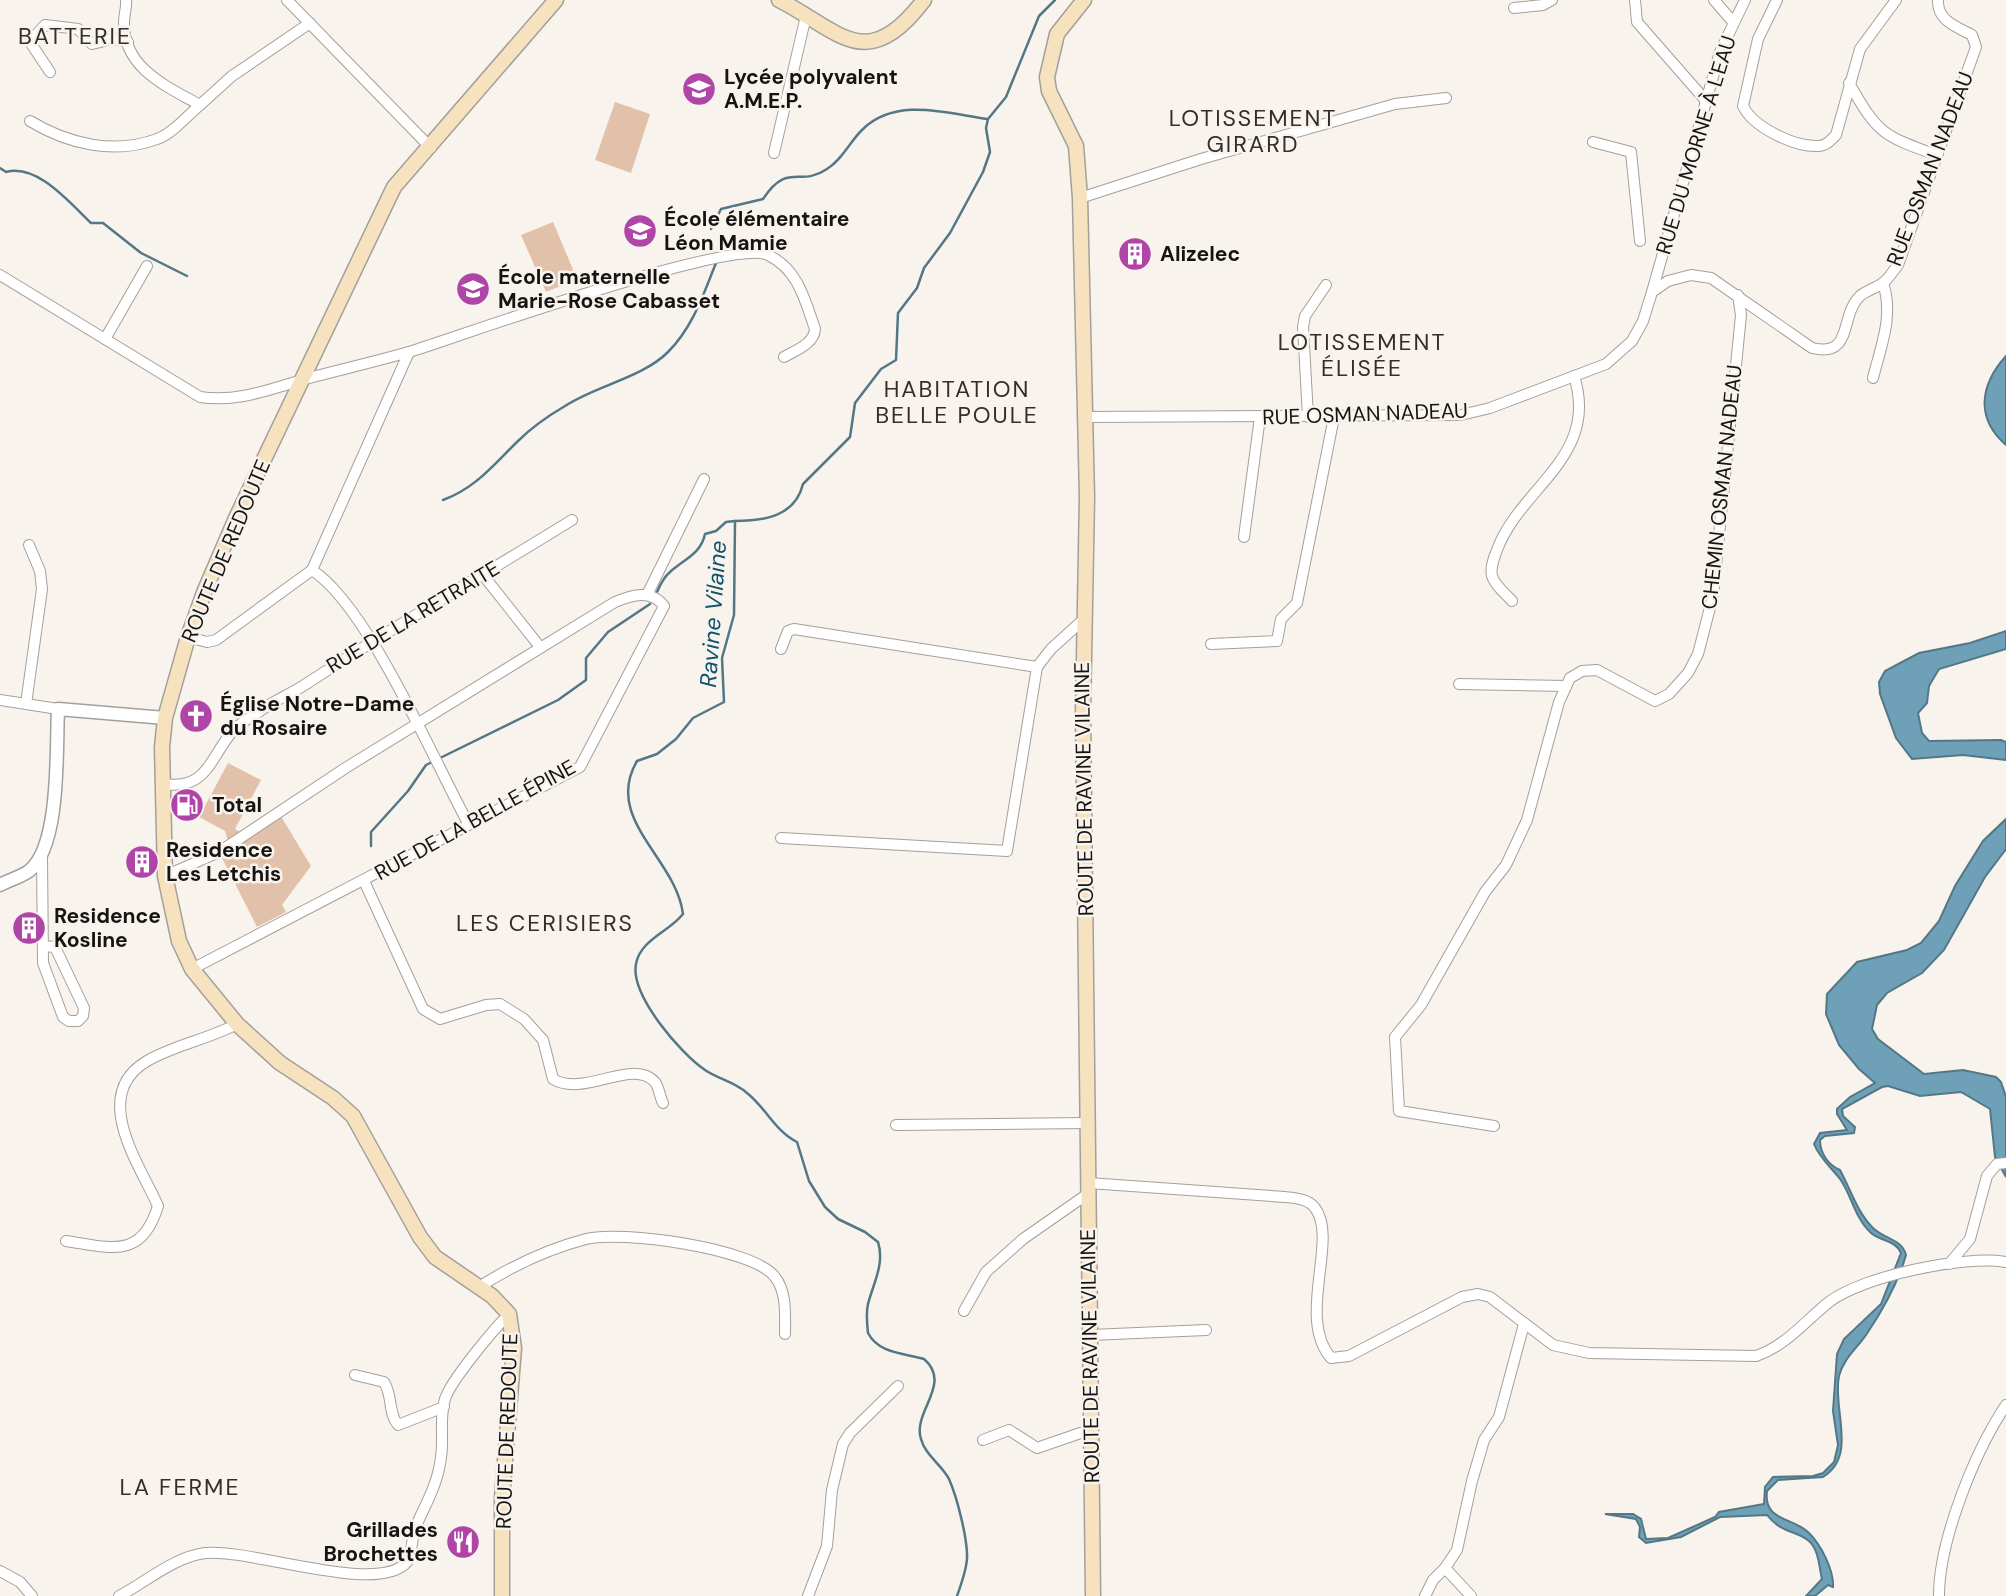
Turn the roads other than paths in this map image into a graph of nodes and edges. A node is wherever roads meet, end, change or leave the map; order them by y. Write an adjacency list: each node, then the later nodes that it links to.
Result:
1 (126, 0): 18 (street)
2 (287, 0): 17 (street)
3 (556, 0): 26 (main road, ROUTE DE REDOUTE)
4 (779, 0): 15 (main road)
5 (924, 0): 15 (main road)
6 (1084, 0): 29 (main road, ROUTE DE RAVINE VILAINE)
7 (1552, 0): 14 (street)
8 (1635, 0): 22 (street)
9 (1714, 0): 16 (street)
10 (1745, 0): 16 (street, RUE DU MORNE À L'EAU)
11 (1777, 0): 20 (street)
12 (1896, 0): 20 (street)
13 (1938, 0): 28 (street, RUE OSMAN NADEAU)
14 (1514, 8)
15 (806, 16): 27 (street)
16 (1734, 22): 22 (street, RUE DU MORNE À L'EAU)
17 (310, 23): 23 (street); 26 (street)
18 (128, 42): 19 (street); 23 (street)
19 (50, 72)
20 (1849, 83): 28 (street)
21 (1446, 98): 29 (street)
22 (1707, 102): 35 (street, RUE DU MORNE À L'EAU)
23 (200, 105): 24 (street)
24 (30, 121)
25 (1593, 142): 30 (street)
26 (431, 148): 42 (main road, ROUTE DE REDOUTE)
27 (774, 153)
28 (1936, 155): 33 (street, RUE OSMAN NADEAU)
29 (1080, 198): 43 (main road, ROUTE DE RAVINE VILAINE)
30 (1640, 241)
31 (147, 266): 37 (street)
32 (0, 275): 37 (street)
33 (1883, 283): 36 (street, RUE OSMAN NADEAU); 41 (street)
34 (1326, 285): 45 (street)
35 (1652, 292): 36 (street, RUE OSMAN NADEAU); 40 (street, RUE OSMAN NADEAU)
36 (1738, 295): 63 (street, CHEMIN OSMAN NADEAU)
37 (105, 339): 42 (street)
38 (409, 352): 39 (street); 42 (street); 51 (street)
39 (784, 357)
40 (1574, 376): 46 (street, RUE OSMAN NADEAU); 54 (street)
41 (1873, 378)
42 (302, 380): 56 (main road, ROUTE DE REDOUTE)
43 (1085, 417): 44 (street, RUE OSMAN NADEAU); 55 (main road, ROUTE DE RAVINE VILAINE)
44 (1259, 417): 45 (street, RUE OSMAN NADEAU); 49 (street)
45 (1308, 417): 46 (street, RUE OSMAN NADEAU)
46 (1334, 417): 58 (street)
47 (704, 479): 53 (street)
48 (572, 520): 52 (street, RUE DE LA RETRAITE)
49 (1244, 537)
50 (29, 545): 65 (street)
51 (312, 570): 56 (street); 57 (street)
52 (484, 575): 57 (street, RUE DE LA RETRAITE); 59 (street)
53 (647, 595): 59 (street); 70 (street, RUE DE LA BELLE ÉPINE)
54 (1512, 601)
55 (1083, 620): 61 (street); 80 (main road, ROUTE DE RAVINE VILAINE)
56 (188, 637): 67 (main road, ROUTE DE REDOUTE)
57 (370, 640): 68 (street); 69 (street, RUE DE LA RETRAITE)
58 (1211, 644)
59 (540, 647): 68 (street)
60 (781, 649): 61 (street)
61 (1037, 667): 71 (street)
62 (1459, 684): 63 (street)
63 (1566, 686): 82 (street)
64 (0, 700): 65 (street)
65 (26, 704): 66 (street)
66 (58, 709): 67 (street); 72 (street)
67 (165, 718): 69 (main road, ROUTE DE REDOUTE)
68 (418, 725): 70 (street); 73 (street)
69 (161, 784): 73 (main road, ROUTE DE REDOUTE)
70 (468, 823): 74 (street, RUE DE LA BELLE ÉPINE)
71 (780, 838)
72 (42, 855): 75 (street); 76 (street)
73 (164, 876): 77 (main road, ROUTE DE REDOUTE)
74 (364, 881): 77 (street, RUE DE LA BELLE ÉPINE); 79 (street)
75 (0, 885)
76 (44, 946): 76 (street)
77 (192, 969): 78 (main road, ROUTE DE REDOUTE)
78 (237, 1024): 85 (street); 88 (main road, ROUTE DE REDOUTE)
79 (663, 1103)
80 (1089, 1123): 81 (street); 84 (main road, ROUTE DE RAVINE VILAINE)
81 (896, 1125)
82 (1494, 1126)
83 (2006, 1163): 87 (street)
84 (1089, 1188): 89 (street); 91 (street); 94 (main road, ROUTE DE RAVINE VILAINE)
85 (66, 1241)
86 (2006, 1262): 87 (street)
87 (1949, 1264): 91 (street)
88 (479, 1287): 90 (main road, ROUTE DE REDOUTE); 93 (street)
89 (964, 1311)
90 (509, 1314): 98 (street); 105 (main road, ROUTE DE REDOUTE)
91 (1524, 1324): 101 (street)
92 (1206, 1330): 94 (street)
93 (785, 1334)
94 (1091, 1335): 99 (main road, ROUTE DE RAVINE VILAINE)
95 (355, 1375): 98 (street)
96 (898, 1386): 106 (street)
97 (2006, 1405): 110 (street)
98 (444, 1407): 104 (street)
99 (1092, 1429): 100 (street); 107 (main road, ROUTE DE RAVINE VILAINE)
100 (983, 1440)
101 (1445, 1568): 108 (street); 109 (street)
102 (0, 1571): 103 (street)
103 (32, 1596)
104 (119, 1596)
105 (502, 1596)
106 (808, 1596)
107 (1093, 1596)
108 (1425, 1596)
109 (1471, 1596)
110 (1939, 1596)

